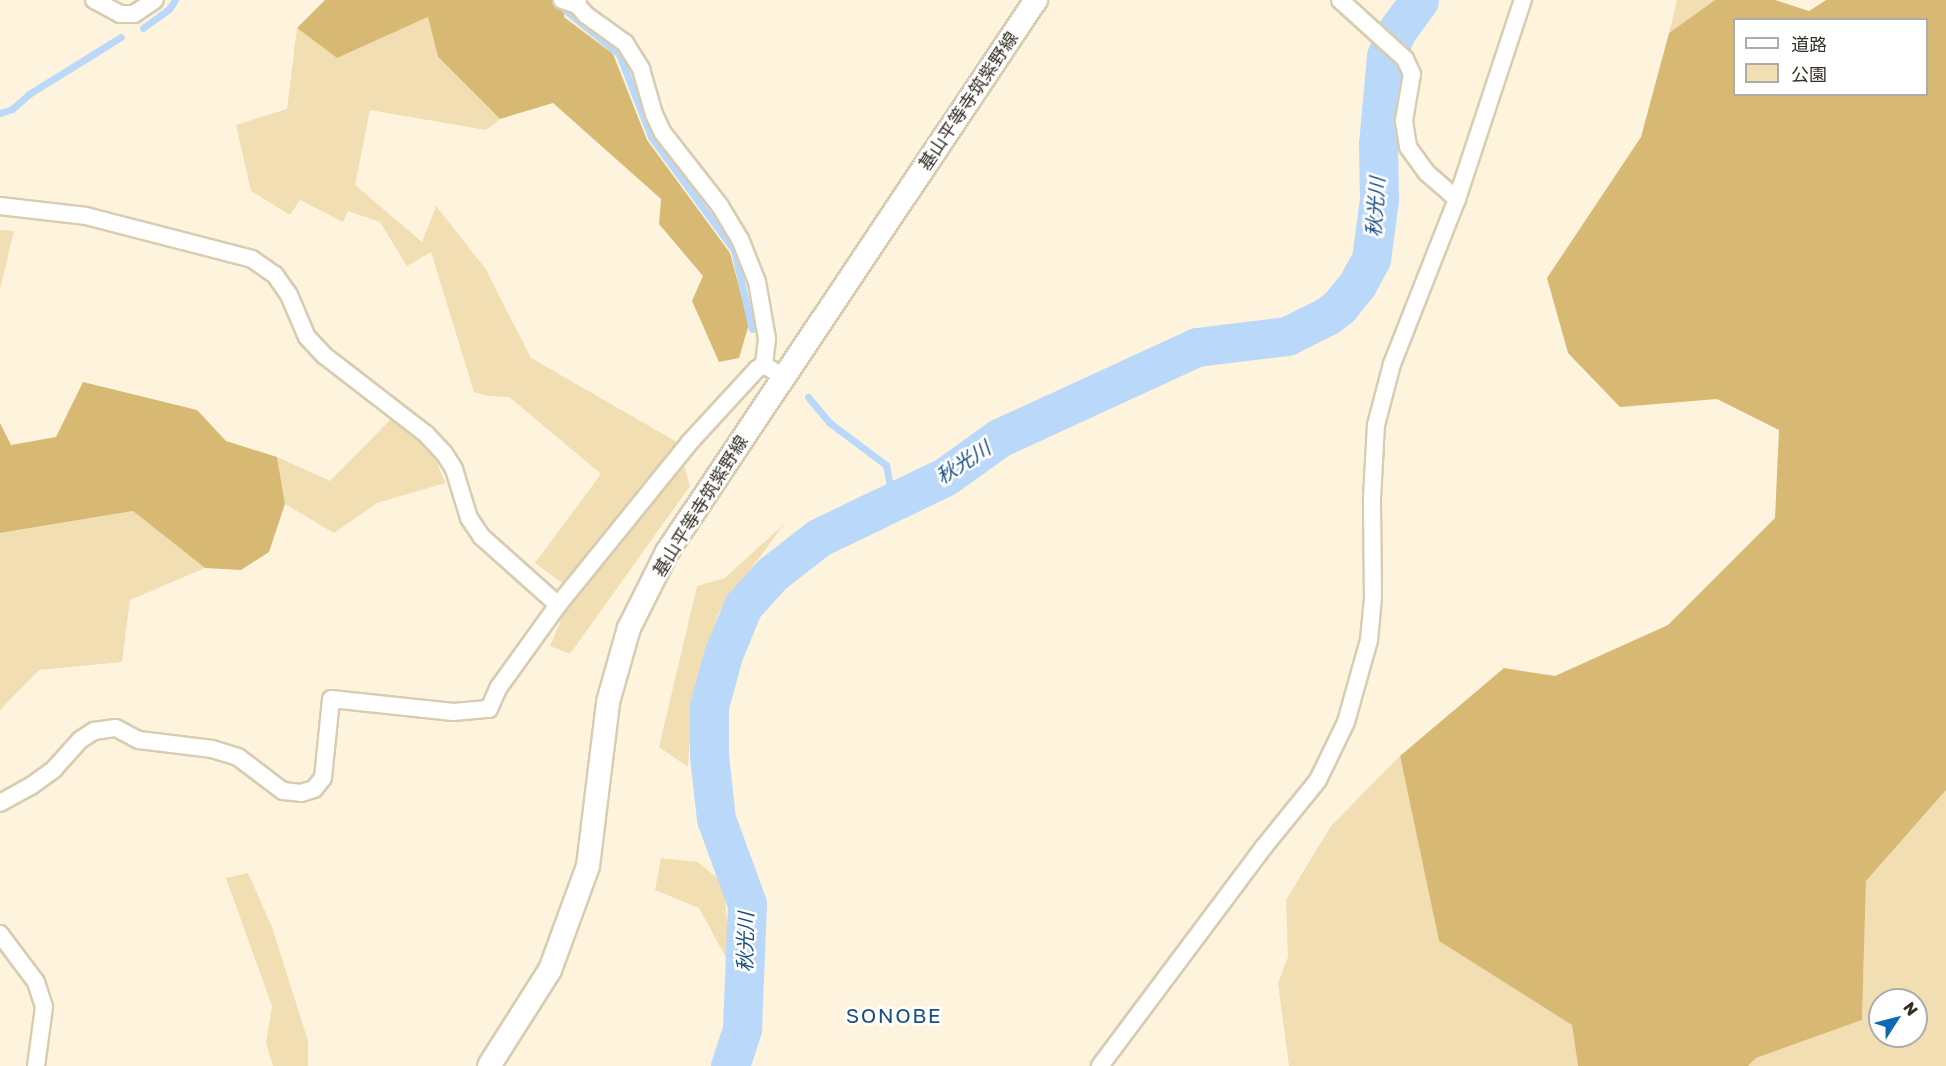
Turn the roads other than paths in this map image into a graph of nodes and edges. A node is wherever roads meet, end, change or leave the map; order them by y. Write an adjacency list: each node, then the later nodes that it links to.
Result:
1 (94, 0): 2 (street)
2 (155, 0)
3 (1036, 0): 10 (main road, 基山平等寺筑紫野線)
4 (1340, 0): 7 (street)
5 (1523, 0): 7 (street)
6 (572, 2): 9 (street)
7 (1457, 199): 16 (street)
8 (0, 206): 11 (street)
9 (764, 365): 10 (street); 11 (street)
10 (784, 377): 15 (main road, 基山平等寺筑紫野線)
11 (558, 605): 12 (street)
12 (0, 803)
13 (0, 934): 14 (street)
14 (36, 1066)
15 (489, 1066)
16 (1100, 1066)

